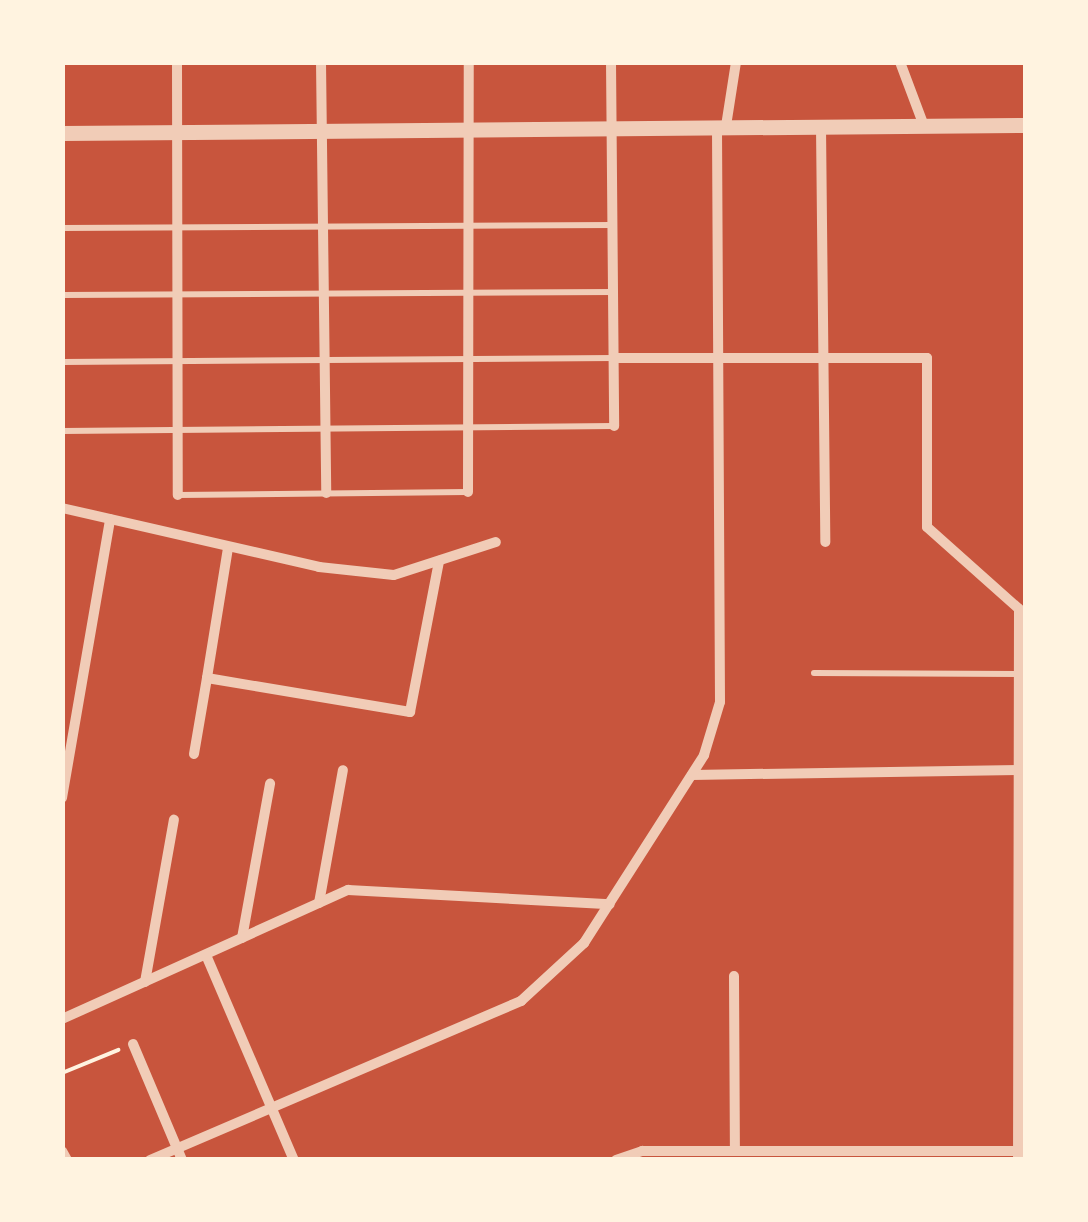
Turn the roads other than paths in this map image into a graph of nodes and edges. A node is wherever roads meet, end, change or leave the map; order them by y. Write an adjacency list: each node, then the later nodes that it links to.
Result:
1 (177, 62): 14 (street)
2 (322, 62): 12 (street)
3 (468, 62): 13 (street)
4 (611, 62): 11 (street)
5 (736, 62): 9 (street)
6 (900, 62): 8 (street)
7 (1026, 125): 8 (street)
8 (924, 126): 10 (street)
9 (722, 127): 10 (street); 11 (street); 28 (street)
10 (821, 127): 29 (street)
11 (611, 129): 13 (street); 18 (street)
12 (322, 131): 13 (street); 14 (street); 17 (street)
13 (469, 131): 16 (street)
14 (177, 132): 15 (street); 19 (street)
15 (62, 133)
16 (470, 224): 17 (lane); 18 (lane); 21 (street)
17 (322, 225): 19 (lane); 23 (street)
18 (614, 225): 22 (street)
19 (177, 227): 20 (lane); 24 (street)
20 (62, 228)
21 (469, 292): 22 (lane); 23 (lane); 26 (street)
22 (614, 292): 27 (street)
23 (324, 293): 24 (lane); 30 (street)
24 (178, 294): 25 (lane); 31 (street)
25 (62, 295)
26 (469, 358): 27 (lane); 30 (lane); 34 (street)
27 (614, 358): 28 (street); 33 (street)
28 (719, 359): 29 (street); 53 (street)
29 (822, 359): 44 (street); 48 (street)
30 (324, 360): 31 (lane); 35 (street)
31 (179, 361): 32 (lane); 36 (street)
32 (62, 362)
33 (614, 426): 34 (lane)
34 (468, 427): 35 (lane); 38 (street)
35 (325, 428): 36 (lane); 39 (street)
36 (179, 430): 37 (lane); 40 (street)
37 (62, 431)
38 (468, 492): 39 (lane)
39 (326, 493): 40 (lane)
40 (178, 495)
41 (62, 508): 42 (street)
42 (110, 520): 45 (street); 55 (street)
43 (496, 542): 46 (street)
44 (826, 542)
45 (228, 548): 46 (street); 49 (street)
46 (439, 560): 49 (street)
47 (814, 674): 48 (lane)
48 (1020, 674): 52 (street)
49 (207, 678): 50 (street)
50 (194, 754)
51 (343, 770): 57 (street)
52 (1020, 770): 53 (street); 69 (street)
53 (692, 775): 58 (street)
54 (270, 784): 59 (street)
55 (62, 798)
56 (174, 820): 62 (street)
57 (319, 903): 58 (street); 59 (street)
58 (610, 904): 65 (street)
59 (242, 938): 60 (street)
60 (206, 955): 62 (street); 65 (street)
61 (734, 976): 68 (street)
62 (144, 982): 63 (street)
63 (62, 1019)
64 (133, 1044): 67 (street)
65 (272, 1108): 67 (street); 72 (street)
66 (62, 1150): 70 (street)
67 (179, 1154): 71 (street)
68 (743, 1154): 69 (street); 73 (street)
69 (1020, 1154)
70 (66, 1160)
71 (150, 1160)
72 (294, 1160)
73 (616, 1160)

